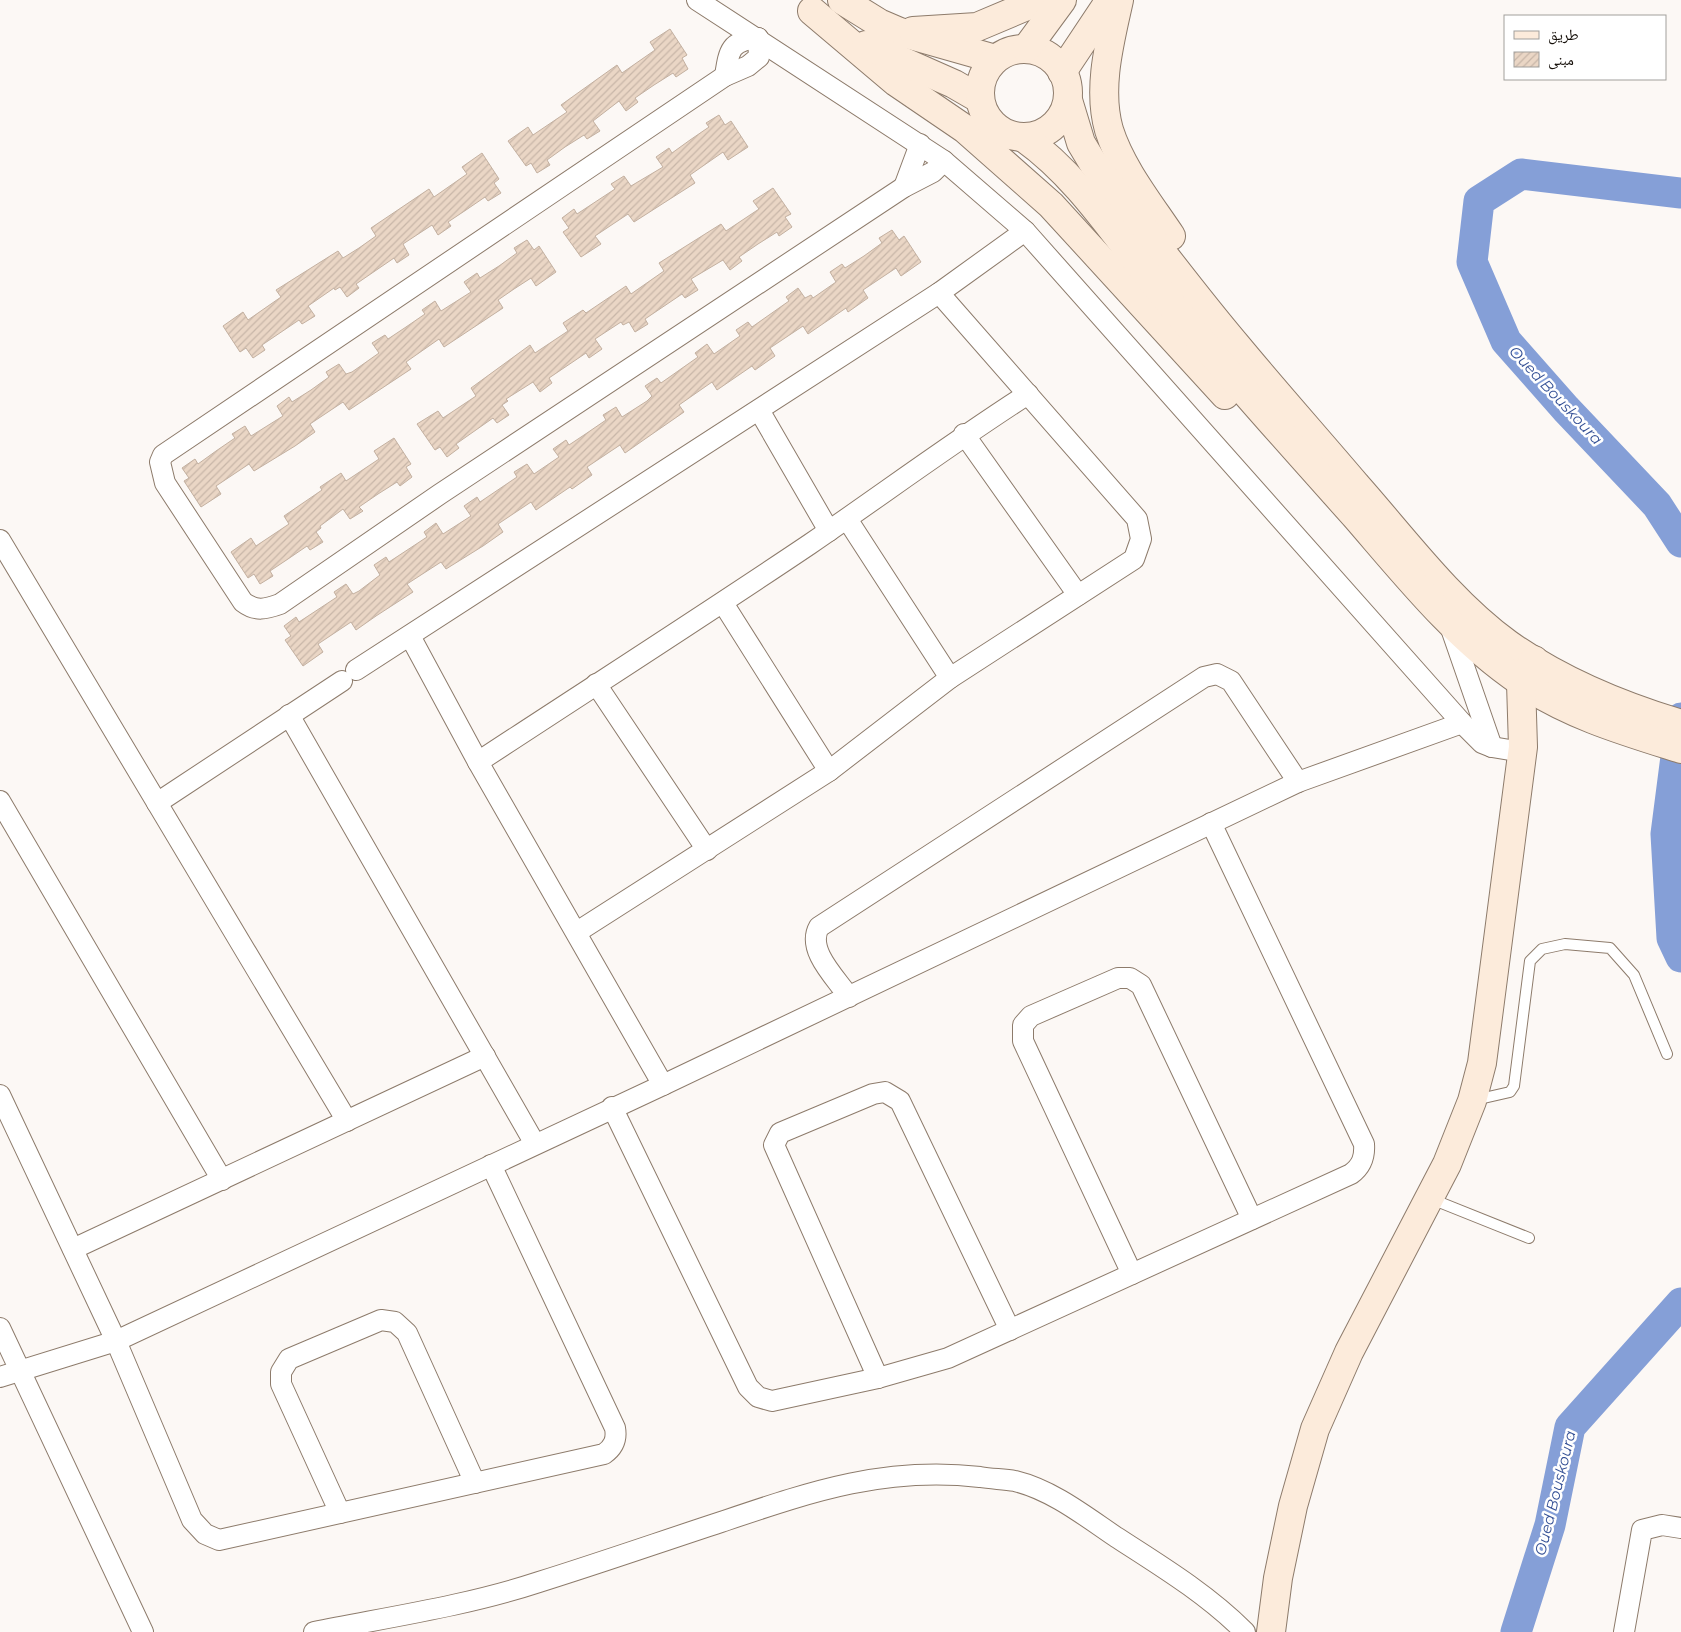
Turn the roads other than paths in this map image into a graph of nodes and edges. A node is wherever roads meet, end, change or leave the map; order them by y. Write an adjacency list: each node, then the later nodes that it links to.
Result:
1 (697, 0): 9 (street)
2 (842, 0): 8 (main road)
3 (1041, 0): 8 (main road)
4 (1062, 0): 10 (main road)
5 (1110, 0): 12 (main road)
6 (1118, 0): 23 (main road)
7 (804, 6): 13 (main road); 25 (main road)
8 (900, 32): 11 (main road)
9 (758, 38): 16 (street); 18 (street)
10 (1026, 49): 11 (main road); 12 (main road)
11 (995, 59): 13 (main road)
12 (1062, 72): 14 (main road)
13 (980, 98): 15 (main road)
14 (1068, 100): 15 (main road); 23 (main road)
15 (1024, 138): 25 (main road)
16 (920, 144): 17 (street); 18 (street)
17 (944, 161): 18 (street); 19 (street)
18 (904, 187)
19 (1025, 231): 20 (street); 39 (street)
20 (939, 293): 21 (street); 22 (street)
21 (1028, 394): 24 (street); 29 (street)
22 (759, 410): 27 (street); 32 (street)
23 (1299, 418): 33 (main road)
24 (964, 434): 26 (street); 29 (street)
25 (1323, 481): 31 (main road)
26 (847, 519): 27 (street); 34 (street)
27 (829, 531): 30 (street)
28 (0, 540): 48 (street)
29 (1078, 595): 34 (street)
30 (723, 603): 35 (street); 45 (street)
31 (1449, 621): 33 (main road); 41 (street)
32 (410, 636): 37 (street); 44 (street)
33 (1528, 671): 36 (main road); 43 (main road)
34 (950, 678): 45 (street)
35 (596, 684): 44 (street); 50 (street)
36 (1559, 689): 38 (main road); 43 (main road)
37 (289, 716): 48 (street); 54 (street)
38 (1633, 722): 40 (main road); 42 (main road)
39 (1462, 723): 41 (street); 46 (street)
40 (1681, 724)
41 (1492, 747): 43 (street)
42 (1681, 749)
43 (1523, 750): 57 (main road)
44 (478, 762): 51 (street)
45 (829, 771): 50 (street)
46 (1298, 782): 49 (street); 52 (street)
47 (0, 801): 62 (street)
48 (157, 802): 59 (street)
49 (1211, 823): 52 (street); 64 (street)
50 (707, 850): 51 (street)
51 (577, 932): 55 (street)
52 (849, 997): 55 (street)
53 (1667, 1054): 57 (lane)
54 (486, 1056): 59 (street); 60 (street)
55 (663, 1085): 58 (street)
56 (0, 1095): 66 (street)
57 (1472, 1101): 63 (main road)
58 (612, 1108): 60 (street); 73 (street)
59 (347, 1121): 62 (street)
60 (535, 1144): 61 (street)
61 (491, 1164): 70 (street); 74 (street)
62 (222, 1180): 66 (street)
63 (1428, 1198): 65 (lane); 80 (main road)
64 (1252, 1219): 67 (street); 67 (street)
65 (1529, 1238)
66 (73, 1249): 70 (street)
67 (1132, 1274): 69 (street)
68 (0, 1328): 71 (street)
69 (1010, 1330): 73 (street); 73 (street)
70 (116, 1341): 71 (street); 75 (street)
71 (21, 1371): 72 (street); 77 (street)
72 (0, 1377)
73 (878, 1378)
74 (475, 1483): 75 (street); 75 (street)
75 (340, 1513)
76 (1681, 1528): 81 (street)
77 (143, 1632)
78 (314, 1632): 79 (street)
79 (1245, 1632)
80 (1271, 1632)
81 (1624, 1632)

